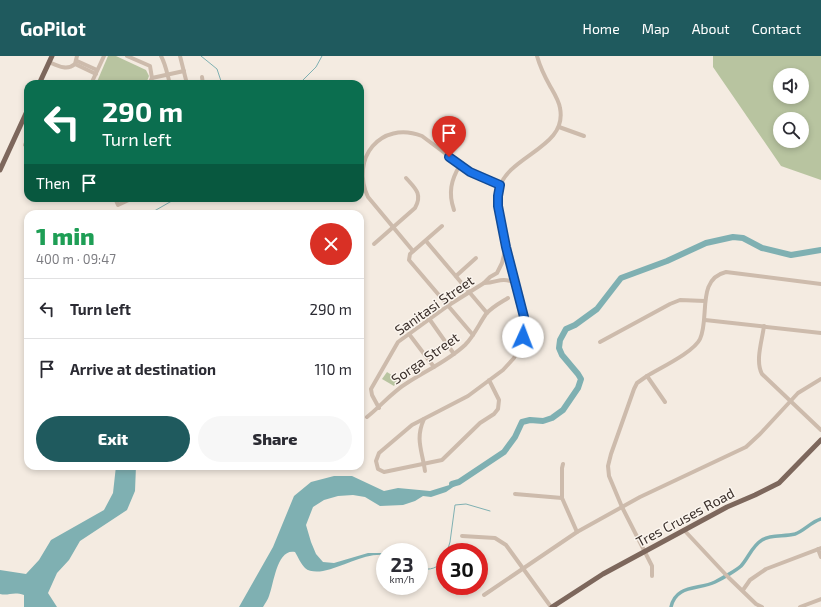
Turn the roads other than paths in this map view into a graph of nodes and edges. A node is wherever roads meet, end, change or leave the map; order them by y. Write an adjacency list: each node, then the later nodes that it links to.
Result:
1 (52, 56): 8 (main road)
2 (104, 56): 10 (street)
3 (127, 56): 13 (street)
4 (161, 56): 11 (street)
5 (180, 56): 9 (street)
6 (537, 56): 20 (street)
7 (76, 60): 8 (street); 10 (street)
8 (49, 62): 14 (main road)
9 (184, 71): 11 (street); 17 (street)
10 (97, 72): 15 (street)
11 (167, 75): 13 (street); 16 (street)
12 (202, 76): 18 (street)
13 (152, 78)
14 (41, 80)
15 (93, 80)
16 (169, 80)
17 (186, 80)
18 (202, 80)
19 (24, 118): 24 (main road)
20 (559, 127): 21 (street); 26 (street)
21 (584, 136)
22 (364, 161): 23 (street)
23 (460, 165): 26 (street); 30 (street)
24 (0, 170)
25 (406, 178): 32 (street)
26 (500, 185): 35 (street)
27 (364, 186): 32 (street)
28 (117, 202): 29 (street)
29 (124, 202)
30 (454, 210)
31 (442, 226): 33 (street)
32 (393, 228): 34 (street); 36 (street)
33 (426, 241): 36 (street); 39 (street)
34 (374, 244)
35 (506, 247): 38 (street); 42 (street)
36 (413, 251): 47 (street)
37 (476, 258): 39 (street)
38 (497, 273): 40 (street); 41 (street, Sanitasi Street)
39 (456, 276): 44 (street)
40 (500, 279): 41 (street, Sanitasi Street); 42 (street, Sanitasi Street)
41 (484, 283): 44 (street, Sanitasi Street)
42 (516, 283): 60 (street)
43 (821, 284): 46 (street)
44 (469, 291): 47 (street, Sanitasi Street); 48 (street)
45 (508, 298): 48 (street, Sorga Street)
46 (705, 301): 50 (street); 55 (street)
47 (449, 305): 49 (street, Sanitasi Street); 54 (street)
48 (487, 314): 54 (street, Sorga Street)
49 (430, 320): 53 (street, Sanitasi Street); 56 (street)
50 (706, 320): 51 (street); 58 (street)
51 (764, 326): 52 (street); 61 (street)
52 (821, 333)
53 (409, 334): 57 (street); 63 (street, Sanitasi Street)
54 (473, 335): 56 (street, Sorga Street)
55 (600, 342)
56 (454, 354): 57 (street, Sorga Street)
57 (434, 367): 63 (street, Sorga Street)
58 (647, 376): 62 (street); 73 (street)
59 (821, 379): 61 (street)
60 (489, 380): 65 (street); 68 (street)
61 (790, 400): 66 (street); 73 (street)
62 (665, 402)
63 (379, 408): 64 (street, Sorga Street)
64 (368, 417)
65 (424, 418): 68 (street); 68 (street)
66 (821, 430)
67 (821, 440): 74 (main road, Tres Cruses Road)
68 (424, 464): 70 (street)
69 (563, 464): 72 (street)
70 (425, 471)
71 (515, 494): 72 (street)
72 (562, 498): 75 (street)
73 (622, 507): 75 (street); 78 (street)
74 (684, 530): 78 (main road, Tres Cruses Road); 82 (street)
75 (576, 532): 80 (street)
76 (462, 536): 80 (street)
77 (819, 549): 79 (street); 82 (street)
78 (646, 552): 81 (street); 85 (main road, Tres Cruses Road)
79 (821, 557)
80 (523, 568): 83 (street); 85 (street)
81 (652, 576)
82 (743, 590): 86 (street)
83 (488, 592)
84 (821, 599): 87 (street)
85 (551, 607)
86 (762, 607)
87 (800, 607)

